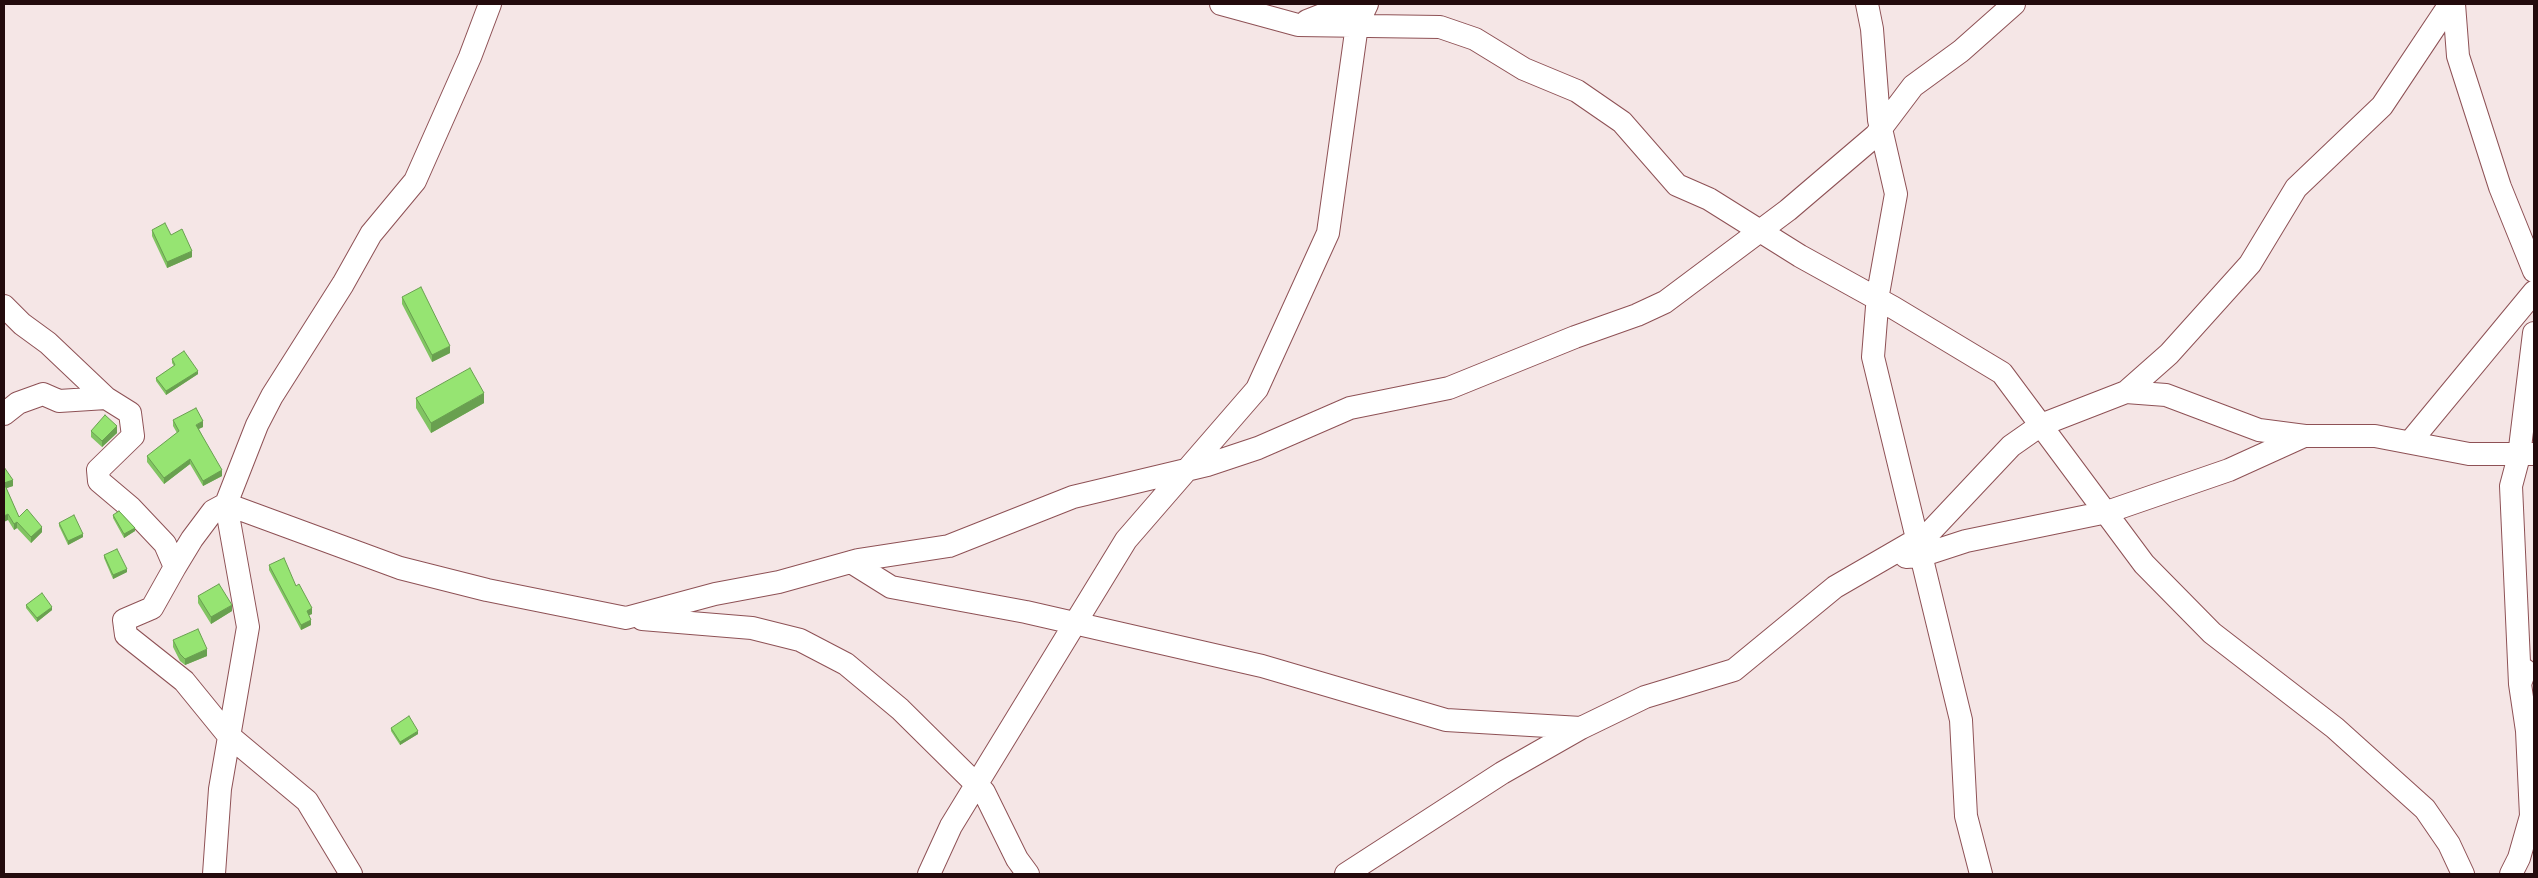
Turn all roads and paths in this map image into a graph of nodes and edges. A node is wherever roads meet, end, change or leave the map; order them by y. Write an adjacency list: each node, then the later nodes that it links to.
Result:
1 (490, 4): 26 (street)
2 (1221, 4): 9 (street)
3 (1350, 4): 9 (street)
4 (1366, 4): 10 (street)
5 (1867, 4): 11 (street)
6 (2014, 4): 11 (street)
7 (2450, 4): 18 (street)
8 (2454, 4): 13 (street)
9 (1298, 25): 10 (street)
10 (1357, 26): 12 (street); 25 (street)
11 (1881, 129): 12 (street); 15 (street)
12 (1760, 230): 15 (street); 25 (street)
13 (2534, 270)
14 (2534, 292): 23 (street)
15 (1877, 300): 21 (street); 28 (street)
16 (4, 306): 19 (street)
17 (2534, 333): 24 (street)
18 (2126, 392): 21 (street); 22 (street)
19 (106, 398): 20 (street); 30 (street)
20 (4, 414)
21 (2041, 425): 27 (street); 28 (street)
22 (2305, 436): 23 (street); 27 (street)
23 (2410, 442): 24 (street)
24 (2526, 455): 34 (street)
25 (1187, 470): 29 (street); 32 (street)
26 (226, 504): 30 (street); 31 (street); 36 (street)
27 (2107, 512): 28 (street); 45 (street)
28 (1918, 548): 35 (street); 44 (street)
29 (851, 562): 31 (street); 32 (street)
30 (175, 567): 36 (street)
31 (626, 618): 37 (street)
32 (1075, 623): 35 (street); 37 (street)
33 (2534, 654): 34 (street)
34 (2520, 684): 38 (street)
35 (1581, 728): 43 (street)
36 (228, 735): 39 (street); 40 (street)
37 (976, 784): 41 (street); 42 (street)
38 (2521, 861)
39 (214, 874)
40 (351, 874)
41 (930, 874)
42 (1028, 874)
43 (1346, 874)
44 (1981, 874)
45 (2463, 874)

